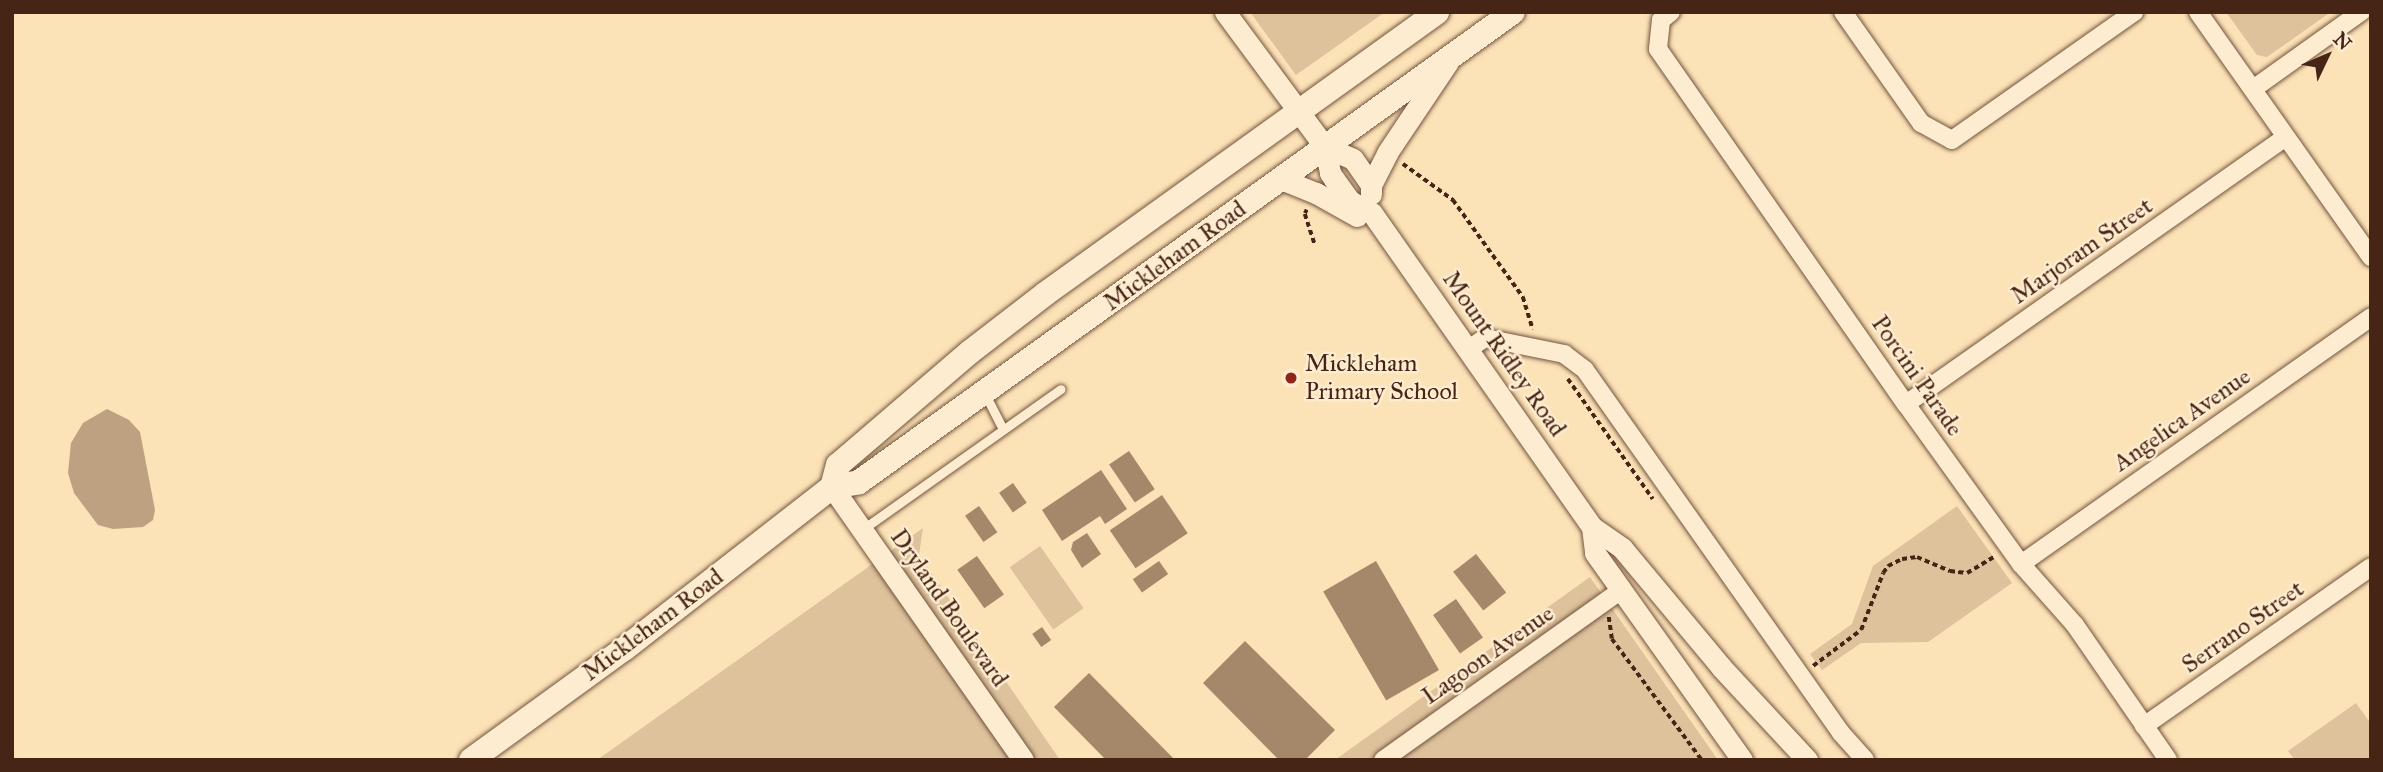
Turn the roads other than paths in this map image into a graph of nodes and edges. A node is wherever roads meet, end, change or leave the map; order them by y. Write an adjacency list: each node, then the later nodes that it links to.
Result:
1 (1225, 12): 11 (street, Mount Ridley Road)
2 (1437, 12): 11 (main road, Mickleham Road)
3 (1513, 12): 9 (main road, Mickleham Road)
4 (1671, 12): 24 (street, Porcini Parade)
5 (1843, 12): 6 (street)
6 (2134, 12)
7 (2198, 12): 10 (street)
8 (2361, 12): 10 (street)
9 (1453, 55): 13 (main road, Mickleham Road); 15 (street)
10 (2253, 89): 12 (street)
11 (1297, 111): 13 (street, Mount Ridley Road); 21 (main road, Mickleham Road)
12 (2286, 137): 18 (street); 24 (street, Marjoram Street)
13 (1325, 147): 14 (main road, Mickleham Road); 15 (street, Mount Ridley Road); 16 (street, Mount Ridley Road)
14 (1281, 179): 17 (street); 23 (main road, Mickleham Road)
15 (1371, 185): 16 (street)
16 (1372, 213): 17 (street, Mount Ridley Road)
17 (1386, 233): 20 (street, Mount Ridley Road)
18 (2371, 257)
19 (2371, 317): 29 (street, Angelica Avenue)
20 (1469, 349): 27 (street, Mount Ridley Road); 38 (street)
21 (970, 352): 23 (main road); 26 (main road, Mickleham Road)
22 (1061, 389): 25 (lane)
23 (984, 392): 25 (lane); 26 (main road, Mickleham Road)
24 (1906, 404): 29 (street, Porcini Parade)
25 (1003, 429): 28 (lane)
26 (832, 487): 28 (street, Dryland Boulevard); 33 (main road, Mickleham Road)
27 (1592, 527): 31 (street, Mount Ridley Road); 37 (street, Mount Ridley Road)
28 (863, 529): 34 (street, Dryland Boulevard)
29 (2021, 564): 32 (street, Porcini Parade)
30 (2371, 567): 32 (street, Serrano Street)
31 (1614, 595): 35 (street, Lagoon Avenue); 36 (street, Mount Ridley Road)
32 (2144, 726): 39 (street, Porcini Parade)
33 (471, 760)
34 (1023, 760)
35 (1383, 760)
36 (1742, 760)
37 (1807, 760)
38 (1865, 760)
39 (2168, 760)

